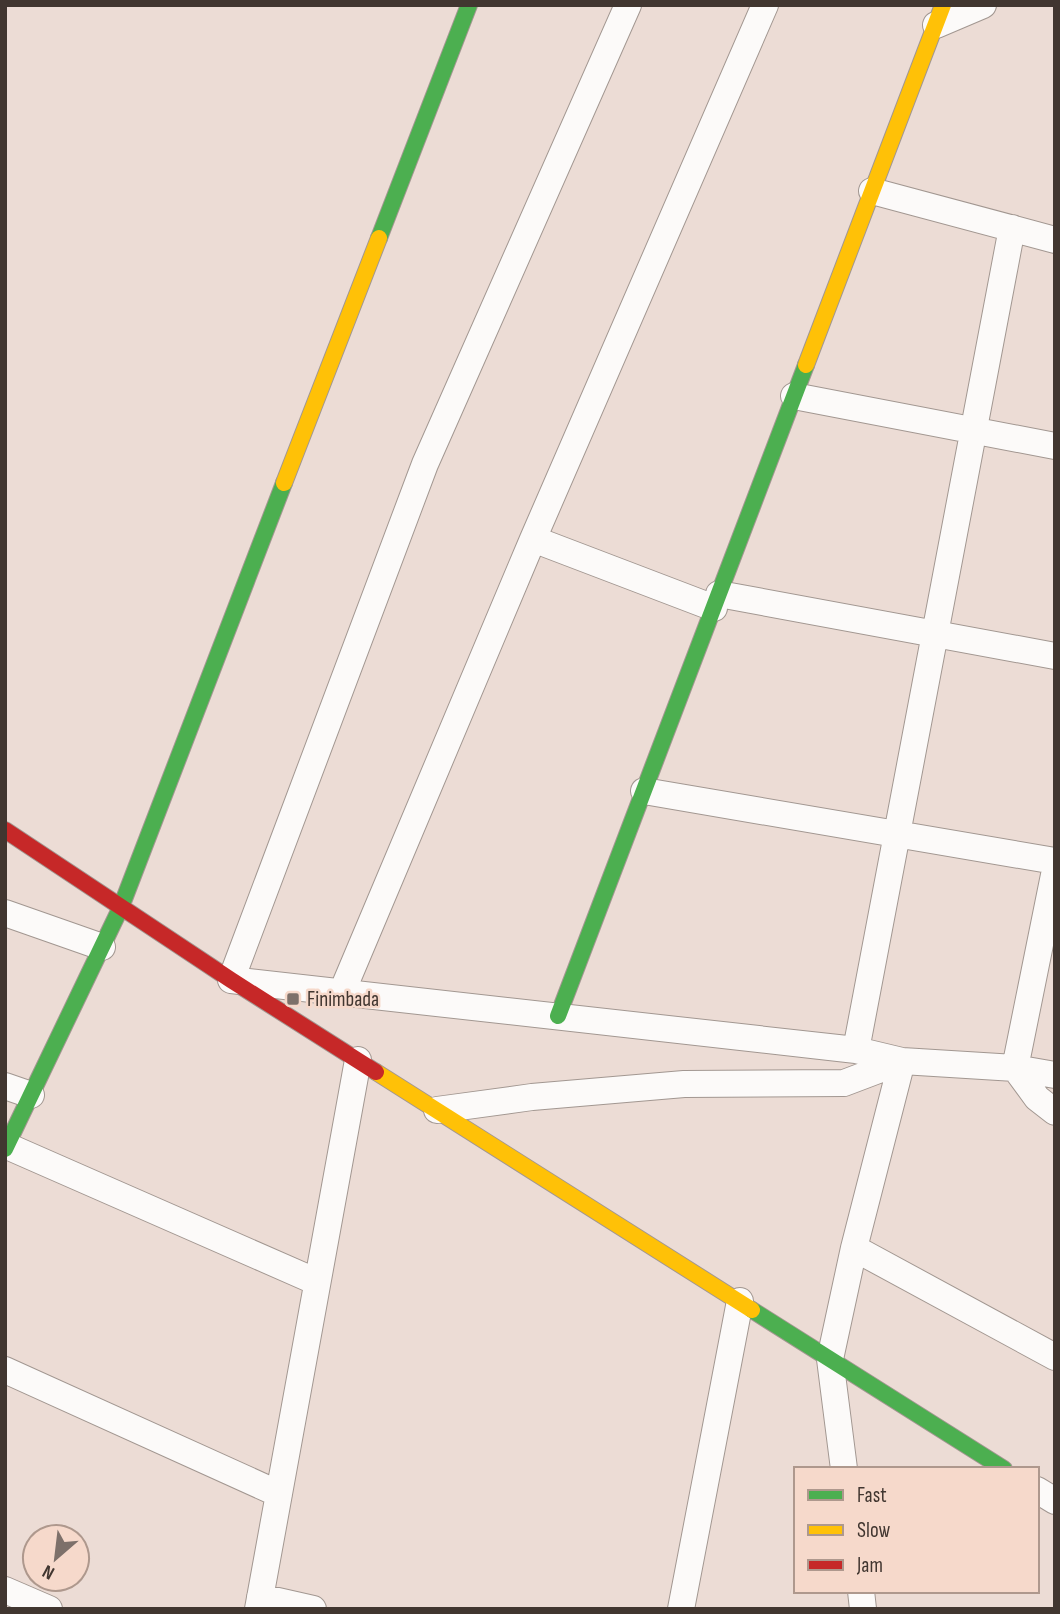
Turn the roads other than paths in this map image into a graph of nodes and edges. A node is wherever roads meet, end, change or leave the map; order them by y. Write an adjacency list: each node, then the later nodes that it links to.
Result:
1 (469, 5): 21 (street)
2 (628, 5): 25 (street)
3 (765, 5): 12 (street)
4 (983, 5): 5 (street)
5 (939, 15): 6 (street)
6 (872, 191): 7 (street); 9 (street)
7 (1012, 228): 8 (street); 10 (street)
8 (1055, 240)
9 (794, 396): 10 (street); 13 (street)
10 (974, 431): 11 (street); 14 (street)
11 (1055, 446)
12 (533, 539): 13 (street); 26 (street)
13 (716, 601): 14 (street); 16 (street)
14 (935, 634): 15 (street); 18 (street)
15 (1055, 656)
16 (644, 791): 18 (street); 27 (street)
17 (5, 830): 21 (street)
18 (897, 834): 19 (street); 28 (street)
19 (1055, 860)
20 (1055, 870): 23 (street)
21 (121, 907): 24 (street); 25 (street)
22 (5, 913): 24 (street)
23 (1047, 942): 31 (street)
24 (102, 947): 34 (street)
25 (231, 980): 26 (street); 29 (street)
26 (341, 992): 27 (street)
27 (558, 1016): 28 (street)
28 (856, 1050): 30 (street)
29 (358, 1060): 35 (street); 39 (street)
30 (902, 1061): 31 (street); 35 (street); 38 (street)
31 (1015, 1068): 32 (street); 36 (street)
32 (1055, 1075)
33 (5, 1086): 34 (street)
34 (31, 1095): 37 (street)
35 (437, 1110): 40 (street)
36 (1055, 1112)
37 (6, 1147): 39 (street)
38 (854, 1248): 41 (street); 42 (street)
39 (317, 1282): 47 (street)
40 (740, 1301): 42 (street); 53 (street)
41 (1055, 1357)
42 (830, 1359): 44 (street); 45 (street)
43 (5, 1370): 47 (street)
44 (844, 1467)
45 (1001, 1467)
46 (1039, 1491): 48 (street)
47 (279, 1494): 50 (street)
48 (1055, 1501)
49 (5, 1590): 51 (street)
50 (259, 1603): 52 (street)
51 (49, 1609)
52 (313, 1609)
53 (681, 1609)

